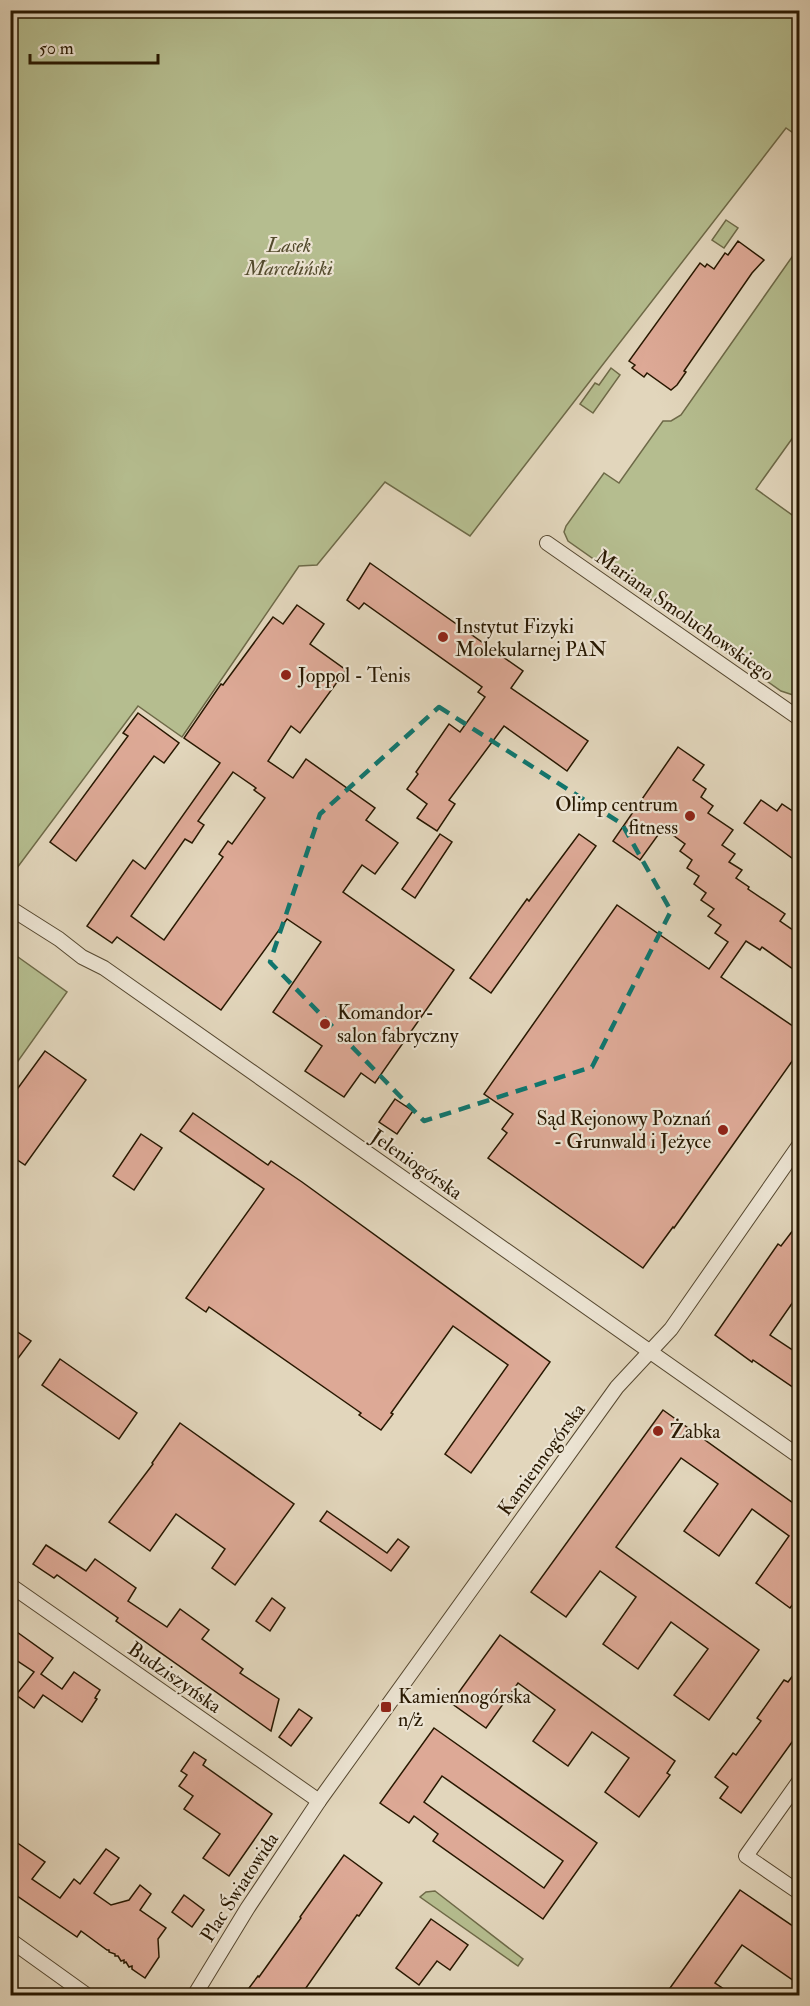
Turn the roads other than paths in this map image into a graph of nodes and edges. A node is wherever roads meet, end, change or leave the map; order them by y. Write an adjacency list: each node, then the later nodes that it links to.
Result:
1 (547, 543): 2 (street, Mariana Smoluchowskiego)
2 (800, 719)
3 (10, 908): 5 (street, Jeleniogórska)
4 (800, 1144): 5 (street, Kamiennogórska)
5 (650, 1352): 6 (street, Jeleniogórska); 9 (street, Kamiennogórska)
6 (800, 1457)
7 (10, 1585): 9 (street, Budziszyńska)
8 (800, 1780): 10 (street)
9 (319, 1801): 13 (street, Plac Światowida)
10 (800, 1893)
11 (10, 1940): 12 (street)
12 (88, 1995)
13 (194, 1995)

